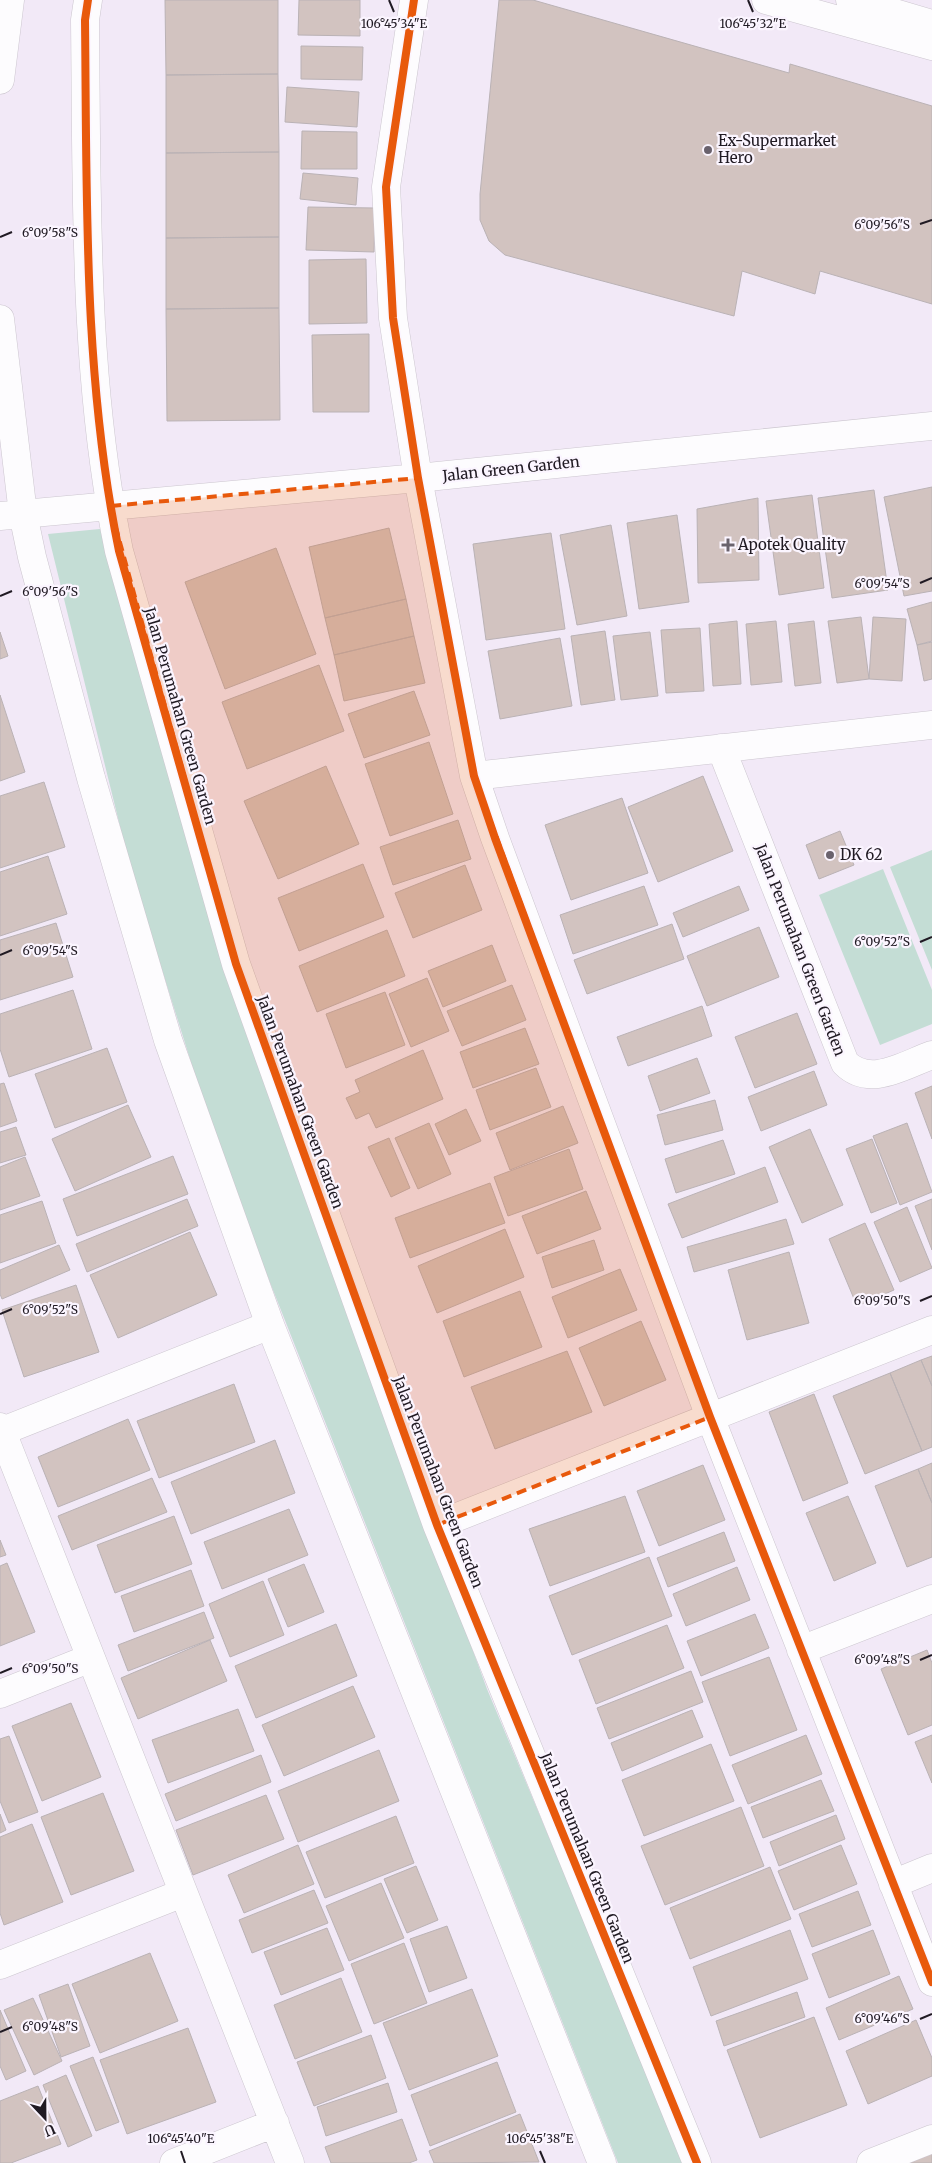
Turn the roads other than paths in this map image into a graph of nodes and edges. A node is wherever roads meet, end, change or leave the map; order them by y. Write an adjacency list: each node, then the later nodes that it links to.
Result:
1 (10, 0): 8 (street)
2 (88, 0): 12 (street, Jalan Perumahan Green Garden)
3 (414, 0): 11 (street)
4 (766, 0): 7 (street)
5 (850, 0): 6 (street)
6 (932, 24)
7 (932, 46)
8 (0, 80)
9 (0, 319): 13 (street)
10 (932, 426): 11 (street, Jalan Green Garden)
11 (418, 478): 12 (street, Jalan Green Garden); 16 (street)
12 (110, 506): 13 (street, Jalan Green Garden); 22 (street, Jalan Perumahan Green Garden)
13 (12, 515): 18 (street)
14 (932, 725): 15 (street)
15 (721, 748): 16 (street); 17 (street, Jalan Perumahan Green Garden)
16 (474, 776): 20 (street)
17 (932, 1055)
18 (270, 1325): 21 (street); 36 (street)
19 (932, 1330): 20 (street, Jalan Perumahan Green Garden)
20 (710, 1417): 22 (street, Jalan Perumahan Green Garden); 24 (street)
21 (1, 1430): 25 (street)
22 (437, 1525): 37 (street, Jalan Perumahan Green Garden)
23 (932, 1599): 24 (street)
24 (801, 1650): 28 (street)
25 (91, 1658): 26 (street); 29 (street)
26 (0, 1694)
27 (932, 1868): 28 (street)
28 (893, 1884): 31 (street)
29 (184, 1893): 30 (street); 32 (street)
30 (0, 1965)
31 (932, 1982)
32 (275, 2123): 34 (street); 35 (street)
33 (932, 2138): 38 (street)
34 (174, 2163)
35 (290, 2163)
36 (602, 2163)
37 (697, 2163)
38 (871, 2163)

